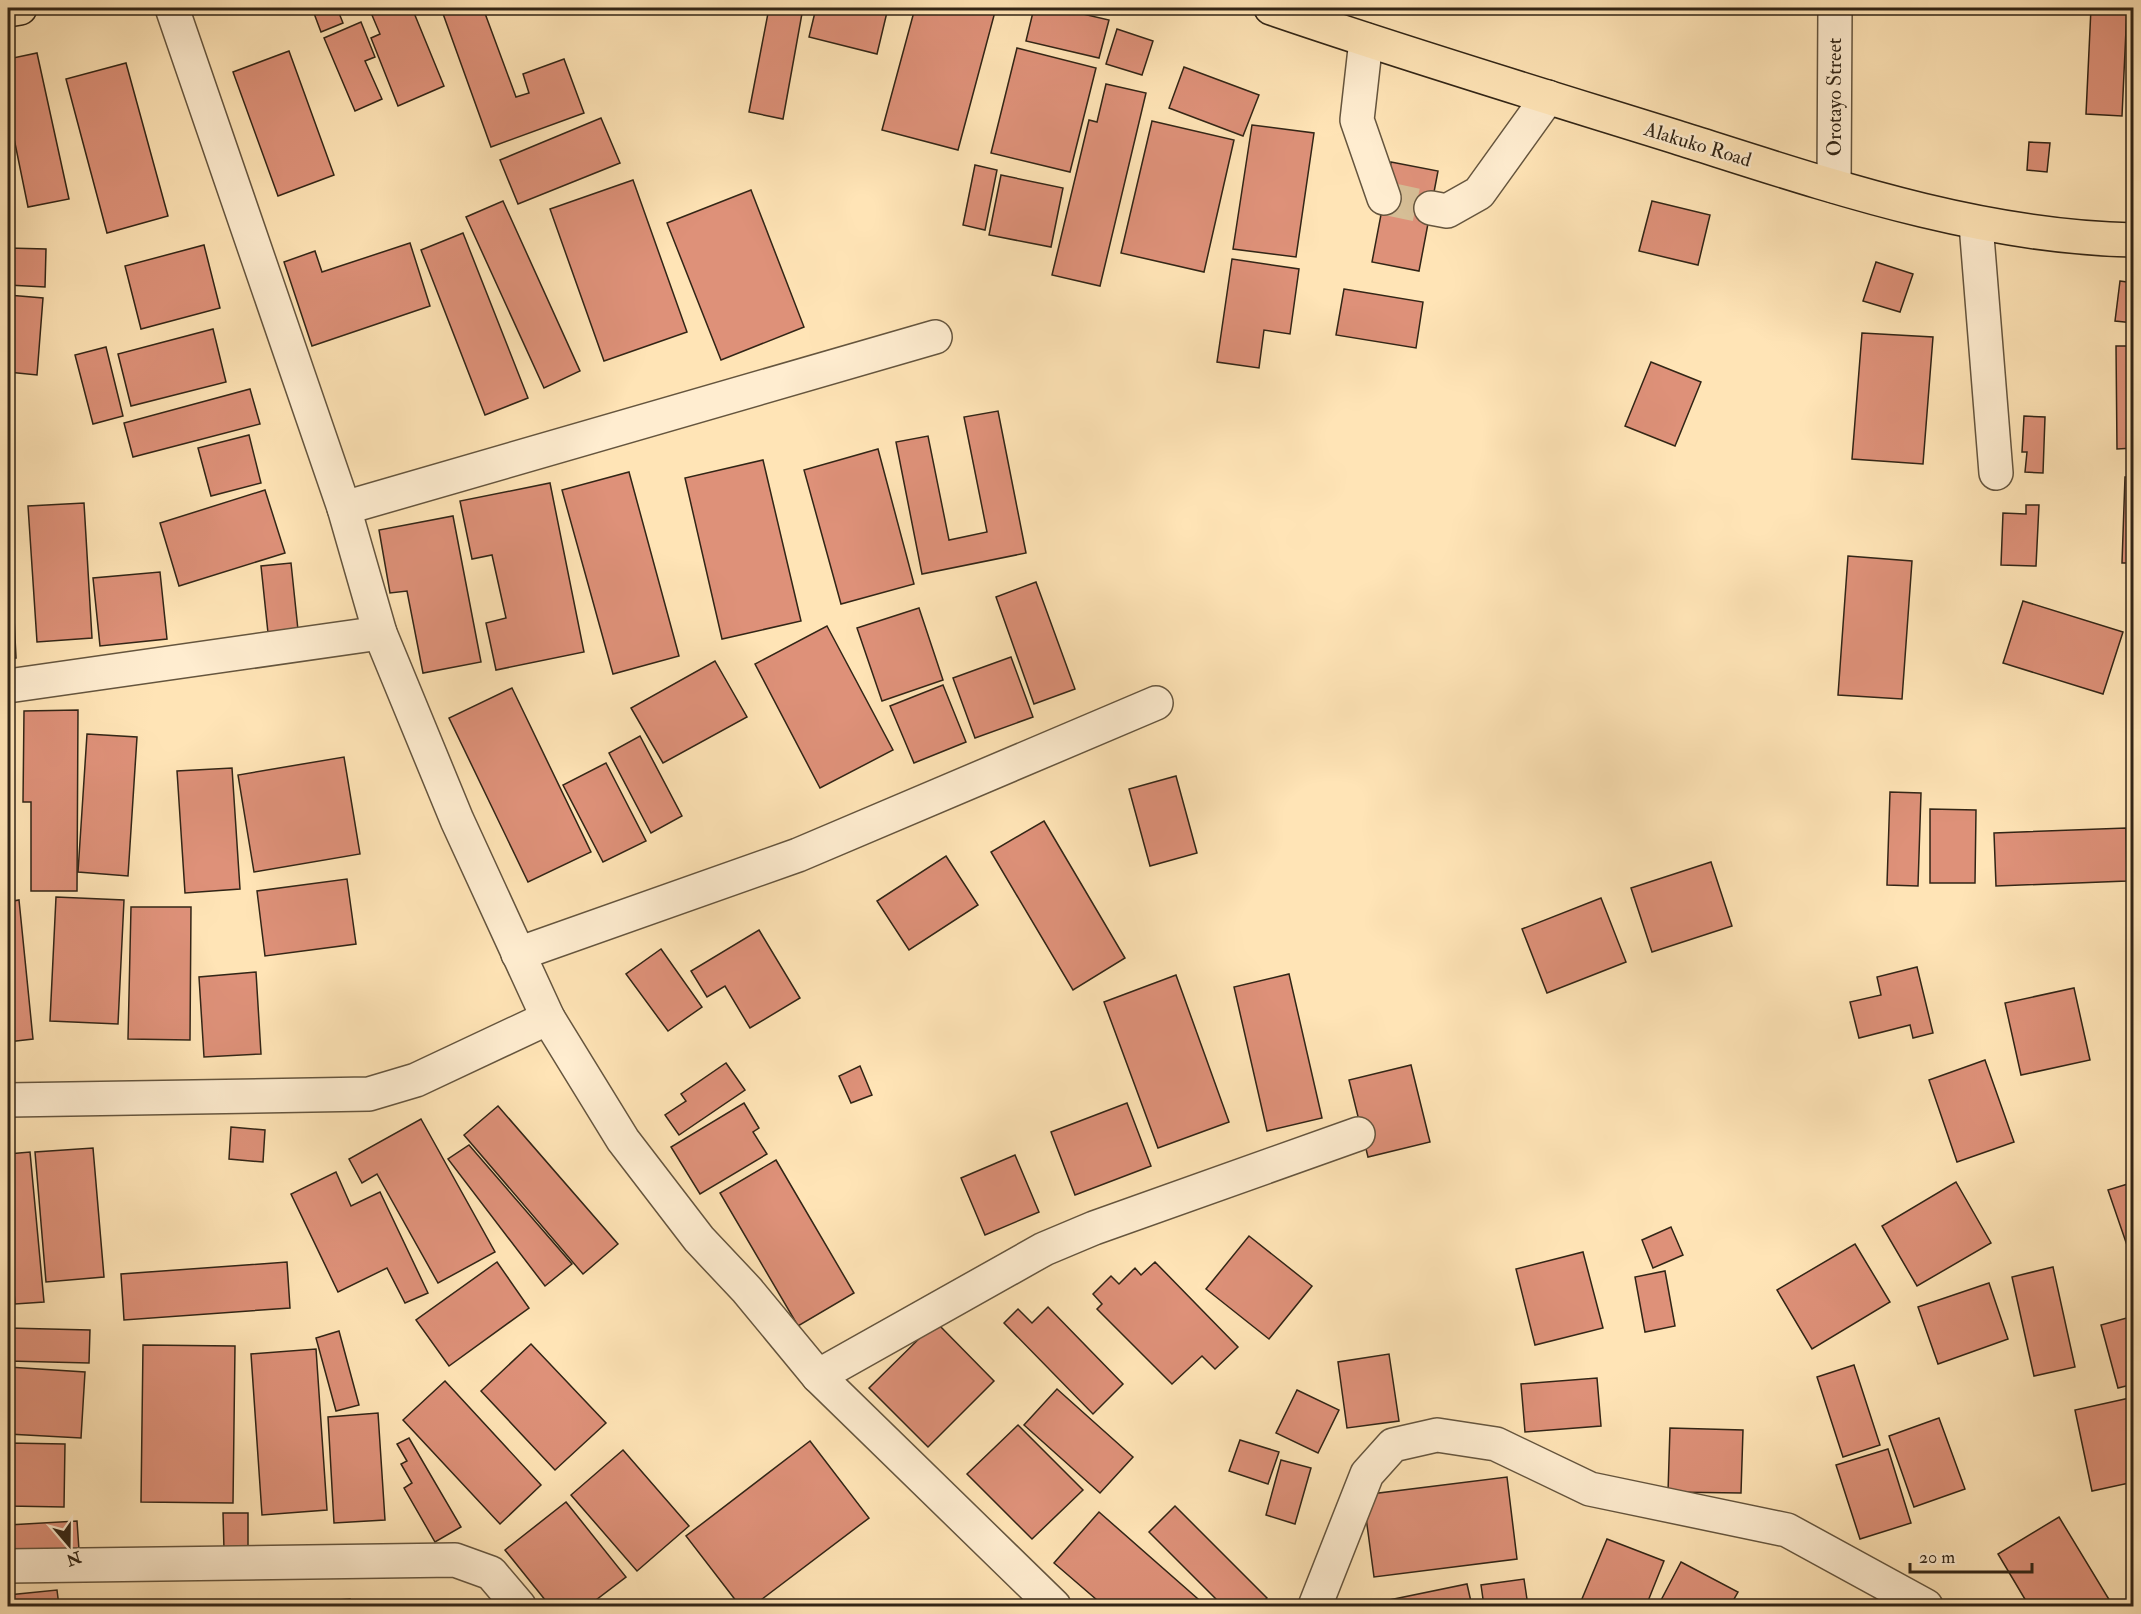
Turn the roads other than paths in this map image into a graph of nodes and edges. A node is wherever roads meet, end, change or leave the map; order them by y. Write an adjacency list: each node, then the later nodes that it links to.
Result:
1 (20, 8): 5 (main road)
2 (172, 8): 15 (street)
3 (1271, 8): 6 (main road, Alakuko Road)
4 (1835, 8): 8 (street, Orotayo Street)
5 (8, 10)
6 (1365, 40): 7 (main road, Alakuko Road); 9 (street)
7 (1548, 97): 8 (main road, Alakuko Road); 10 (street)
8 (1834, 186): 11 (main road, Alakuko Road)
9 (1384, 198)
10 (1431, 208)
11 (1976, 224): 12 (main road, Alakuko Road); 14 (street)
12 (2133, 240)
13 (935, 337): 15 (street)
14 (1996, 472)
15 (344, 508): 16 (street)
16 (380, 633): 17 (street); 19 (street)
17 (8, 686)
18 (1156, 703): 19 (street)
19 (518, 954): 20 (street)
20 (548, 1018): 21 (street); 23 (street)
21 (8, 1101)
22 (1358, 1134): 23 (street)
23 (818, 1376): 26 (street)
24 (8, 1566): 25 (street)
25 (519, 1606)
26 (1054, 1606)
27 (1315, 1606): 28 (street)
28 (1926, 1606)

